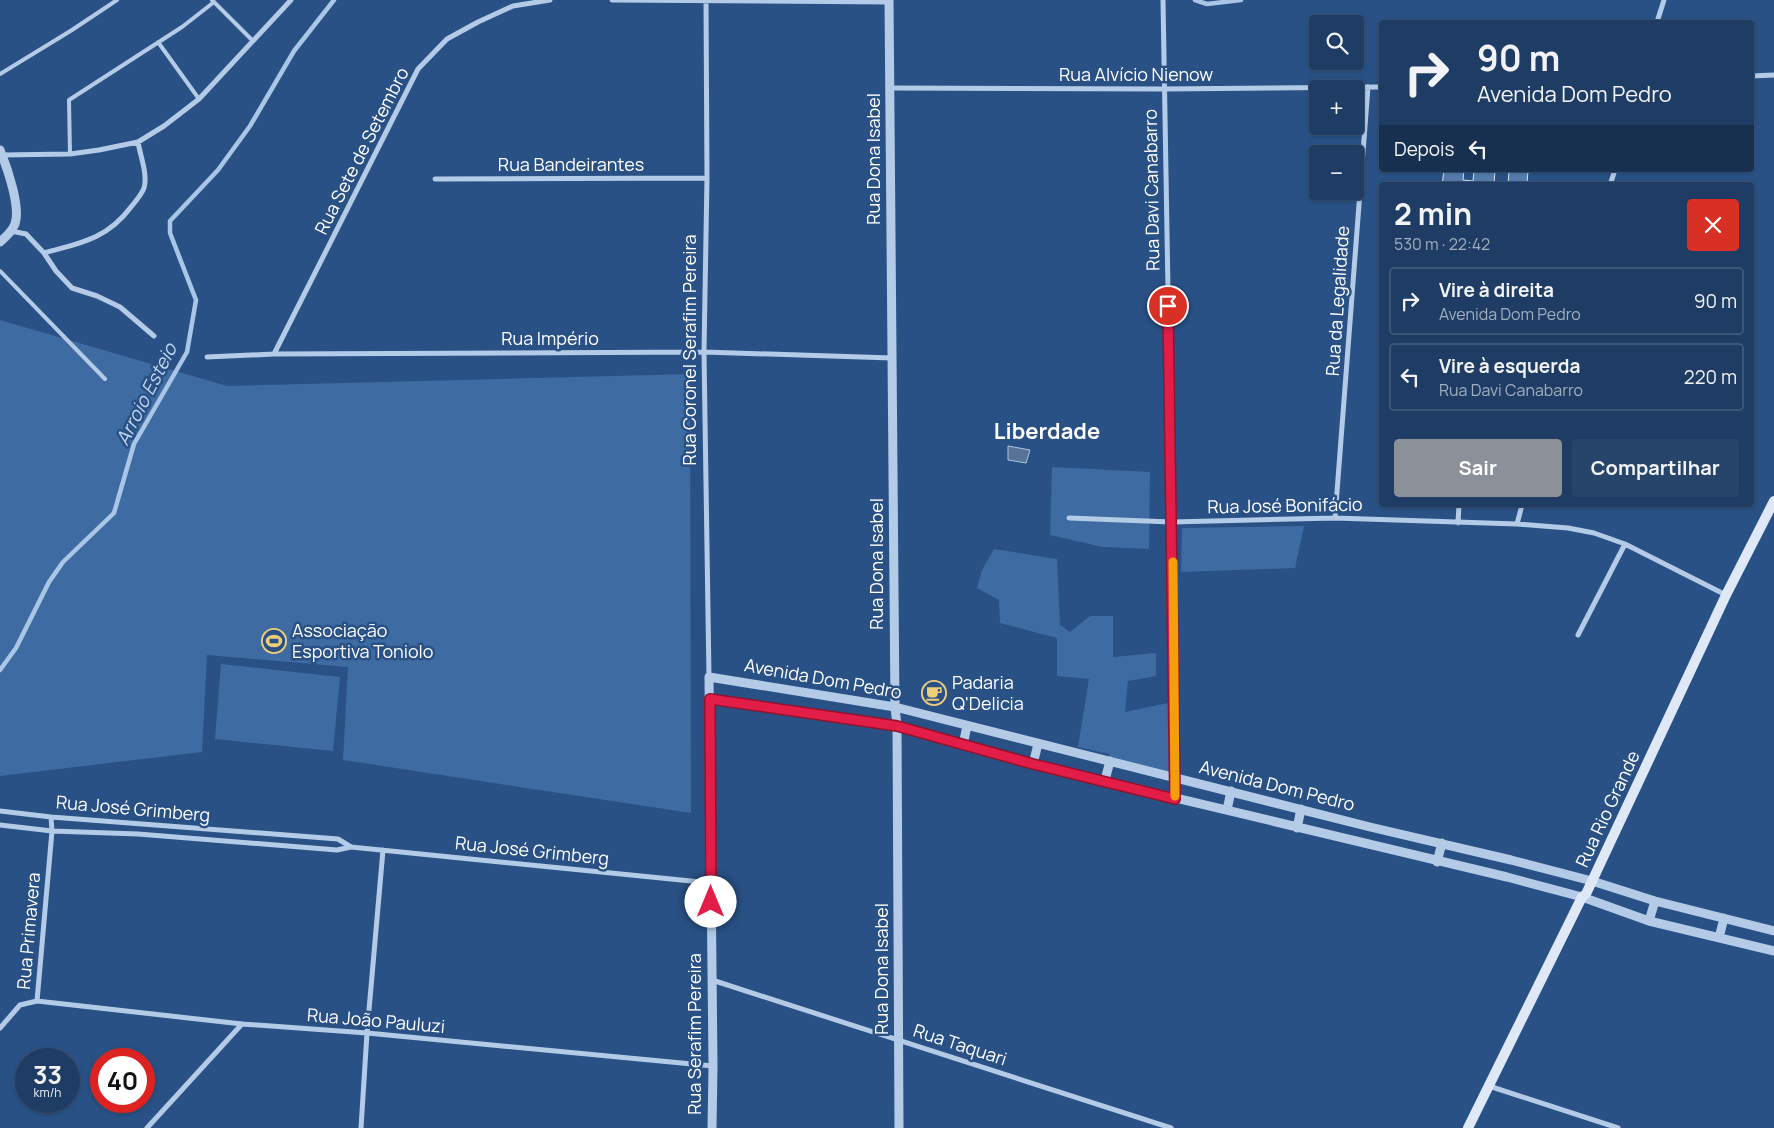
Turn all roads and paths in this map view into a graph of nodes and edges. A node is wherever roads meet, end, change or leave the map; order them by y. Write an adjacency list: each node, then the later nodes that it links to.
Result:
1 (117, 0): 13 (lane)
2 (291, 0): 11 (street)
3 (550, 0): 32 (street, Rua Sete de Setembro)
4 (612, 0): 5 (street)
5 (706, 0): 9 (street); 24 (street, Rua Coronel Serafim Pereira)
6 (1163, 0): 19 (street, Rua Davi Canabarro)
7 (1664, 0): 10 (street)
8 (213, 1): 11 (lane); 12 (lane)
9 (889, 1): 18 (street, Rua Dona Isabel)
10 (1658, 20)
11 (252, 41): 20 (street)
12 (158, 42): 20 (lane); 23 (lane)
13 (0, 74)
14 (1774, 75): 15 (street)
15 (1754, 76)
16 (1368, 87): 17 (street, Rua Alvício Nienow); 19 (street, Rua Alvício Nienow); 40 (street, Rua da Legalidade)
17 (1379, 87)
18 (890, 88): 19 (street, Rua Alvício Nienow); 34 (street, Rua Dona Isabel)
19 (1164, 90): 41 (street, Rua Davi Canabarro)
20 (199, 99): 21 (street)
21 (138, 142): 23 (street); 28 (street)
22 (1, 153): 23 (street); 26 (street)
23 (70, 154)
24 (707, 178): 25 (street, Rua Bandeirantes); 31 (street, Rua Coronel Serafim Pereira)
25 (435, 179)
26 (11, 231): 27 (street); 28 (street)
27 (0, 242)
28 (44, 253): 30 (street)
29 (0, 272): 35 (lane)
30 (154, 336)
31 (704, 352): 32 (street, Rua Império); 34 (street, Rua Império); 47 (street, Rua Coronel Serafim Pereira)
32 (274, 354): 33 (street, Rua Império)
33 (207, 357)
34 (892, 358): 49 (street, Rua Dona Isabel)
35 (105, 379)
36 (1774, 501): 45 (main road, Rua Rio Grande)
37 (1459, 507): 42 (street)
38 (1521, 507): 43 (street)
39 (1069, 518): 41 (street, Rua José Bonifácio)
40 (1335, 518): 41 (street, Rua José Bonifácio); 42 (street, Rua José Bonifácio)
41 (1172, 522): 56 (street, Rua Davi Canabarro)
42 (1458, 523): 43 (street, Rua José Bonifácio)
43 (1517, 524): 44 (street, Rua José Bonifácio)
44 (1625, 544): 45 (street, Rua José Bonifácio); 46 (street)
45 (1726, 595): 75 (main road, Rua Rio Grande)
46 (1578, 635)
47 (709, 677): 48 (street, Rua Coronel Serafim Pereira); 49 (street, Avenida Dom Pedro)
48 (710, 699): 50 (street, Avenida Dom Pedro); 76 (street, Rua Serafim Pereira)
49 (895, 707): 50 (street, Rua Dona Isabel); 51 (street, Avenida Dom Pedro)
50 (897, 726): 53 (street, Avenida Dom Pedro); 89 (street, Rua Dona Isabel)
51 (967, 726): 52 (street, Avenida Dom Pedro); 53 (street)
52 (1038, 744): 54 (street, Avenida Dom Pedro); 55 (street)
53 (963, 745): 55 (street, Avenida Dom Pedro)
54 (1110, 762): 56 (street, Avenida Dom Pedro); 57 (street)
55 (1033, 764): 57 (street, Avenida Dom Pedro)
56 (1176, 778): 58 (street, Avenida Dom Pedro); 59 (street, Rua Davi Canabarro)
57 (1105, 780): 59 (street, Avenida Dom Pedro)
58 (1230, 791): 60 (street, Avenida Dom Pedro); 61 (street)
59 (1175, 799): 61 (street, Avenida Dom Pedro)
60 (1301, 809): 65 (street, Avenida Dom Pedro); 66 (street)
61 (1227, 810): 66 (street, Avenida Dom Pedro)
62 (0, 811): 63 (street, Rua José Grimberg)
63 (51, 817): 67 (street, Rua Primavera); 70 (street, Rua José Grimberg)
64 (0, 825): 67 (street, Rua José Grimberg)
65 (1370, 827): 68 (street, Avenida Dom Pedro); 69 (street)
66 (1297, 828): 69 (street, Avenida Dom Pedro)
67 (52, 832): 70 (street, Rua José Grimberg); 85 (street, Rua Primavera)
68 (1442, 843): 72 (street, Avenida Dom Pedro); 73 (street)
69 (1365, 844): 73 (street, Avenida Dom Pedro)
70 (351, 847): 71 (street, Rua José Grimberg)
71 (383, 850): 76 (street, Rua José Grimberg); 88 (street)
72 (1511, 860): 74 (street); 75 (street, Avenida Dom Pedro)
73 (1437, 862): 74 (street, Avenida Dom Pedro)
74 (1507, 878): 77 (street, Avenida Dom Pedro)
75 (1592, 881): 77 (main road, Rua Rio Grande); 78 (street, Avenida Dom Pedro)
76 (711, 883): 84 (street, Rua Serafim Pereira)
77 (1582, 897): 80 (street, Avenida Dom Pedro); 91 (main road, Rua Rio Grande)
78 (1655, 901): 79 (street, Avenida Dom Pedro); 80 (street)
79 (1724, 918): 81 (street, Avenida Dom Pedro); 82 (street)
80 (1649, 921): 82 (street, Avenida Dom Pedro)
81 (1774, 931)
82 (1719, 938): 83 (street, Avenida Dom Pedro)
83 (1774, 951)
84 (712, 980): 89 (street, Rua Taquari); 90 (street, Rua Serafim Pereira)
85 (37, 1001): 86 (street, Rua João Pauluzi); 87 (street, Rua Primavera)
86 (242, 1024): 88 (street, Rua João Pauluzi); 92 (street)
87 (0, 1028)
88 (367, 1033): 90 (street, Rua João Pauluzi); 93 (street)
89 (898, 1040): 95 (street, Rua Dona Isabel); 96 (street, Rua Taquari)
90 (713, 1066): 94 (street, Rua Serafim Pereira)
91 (1489, 1086): 97 (main road, Rua Rio Grande); 98 (street)
92 (147, 1128)
93 (360, 1128)
94 (712, 1128)
95 (899, 1128)
96 (1171, 1128)
97 (1468, 1128)
98 (1618, 1128)

